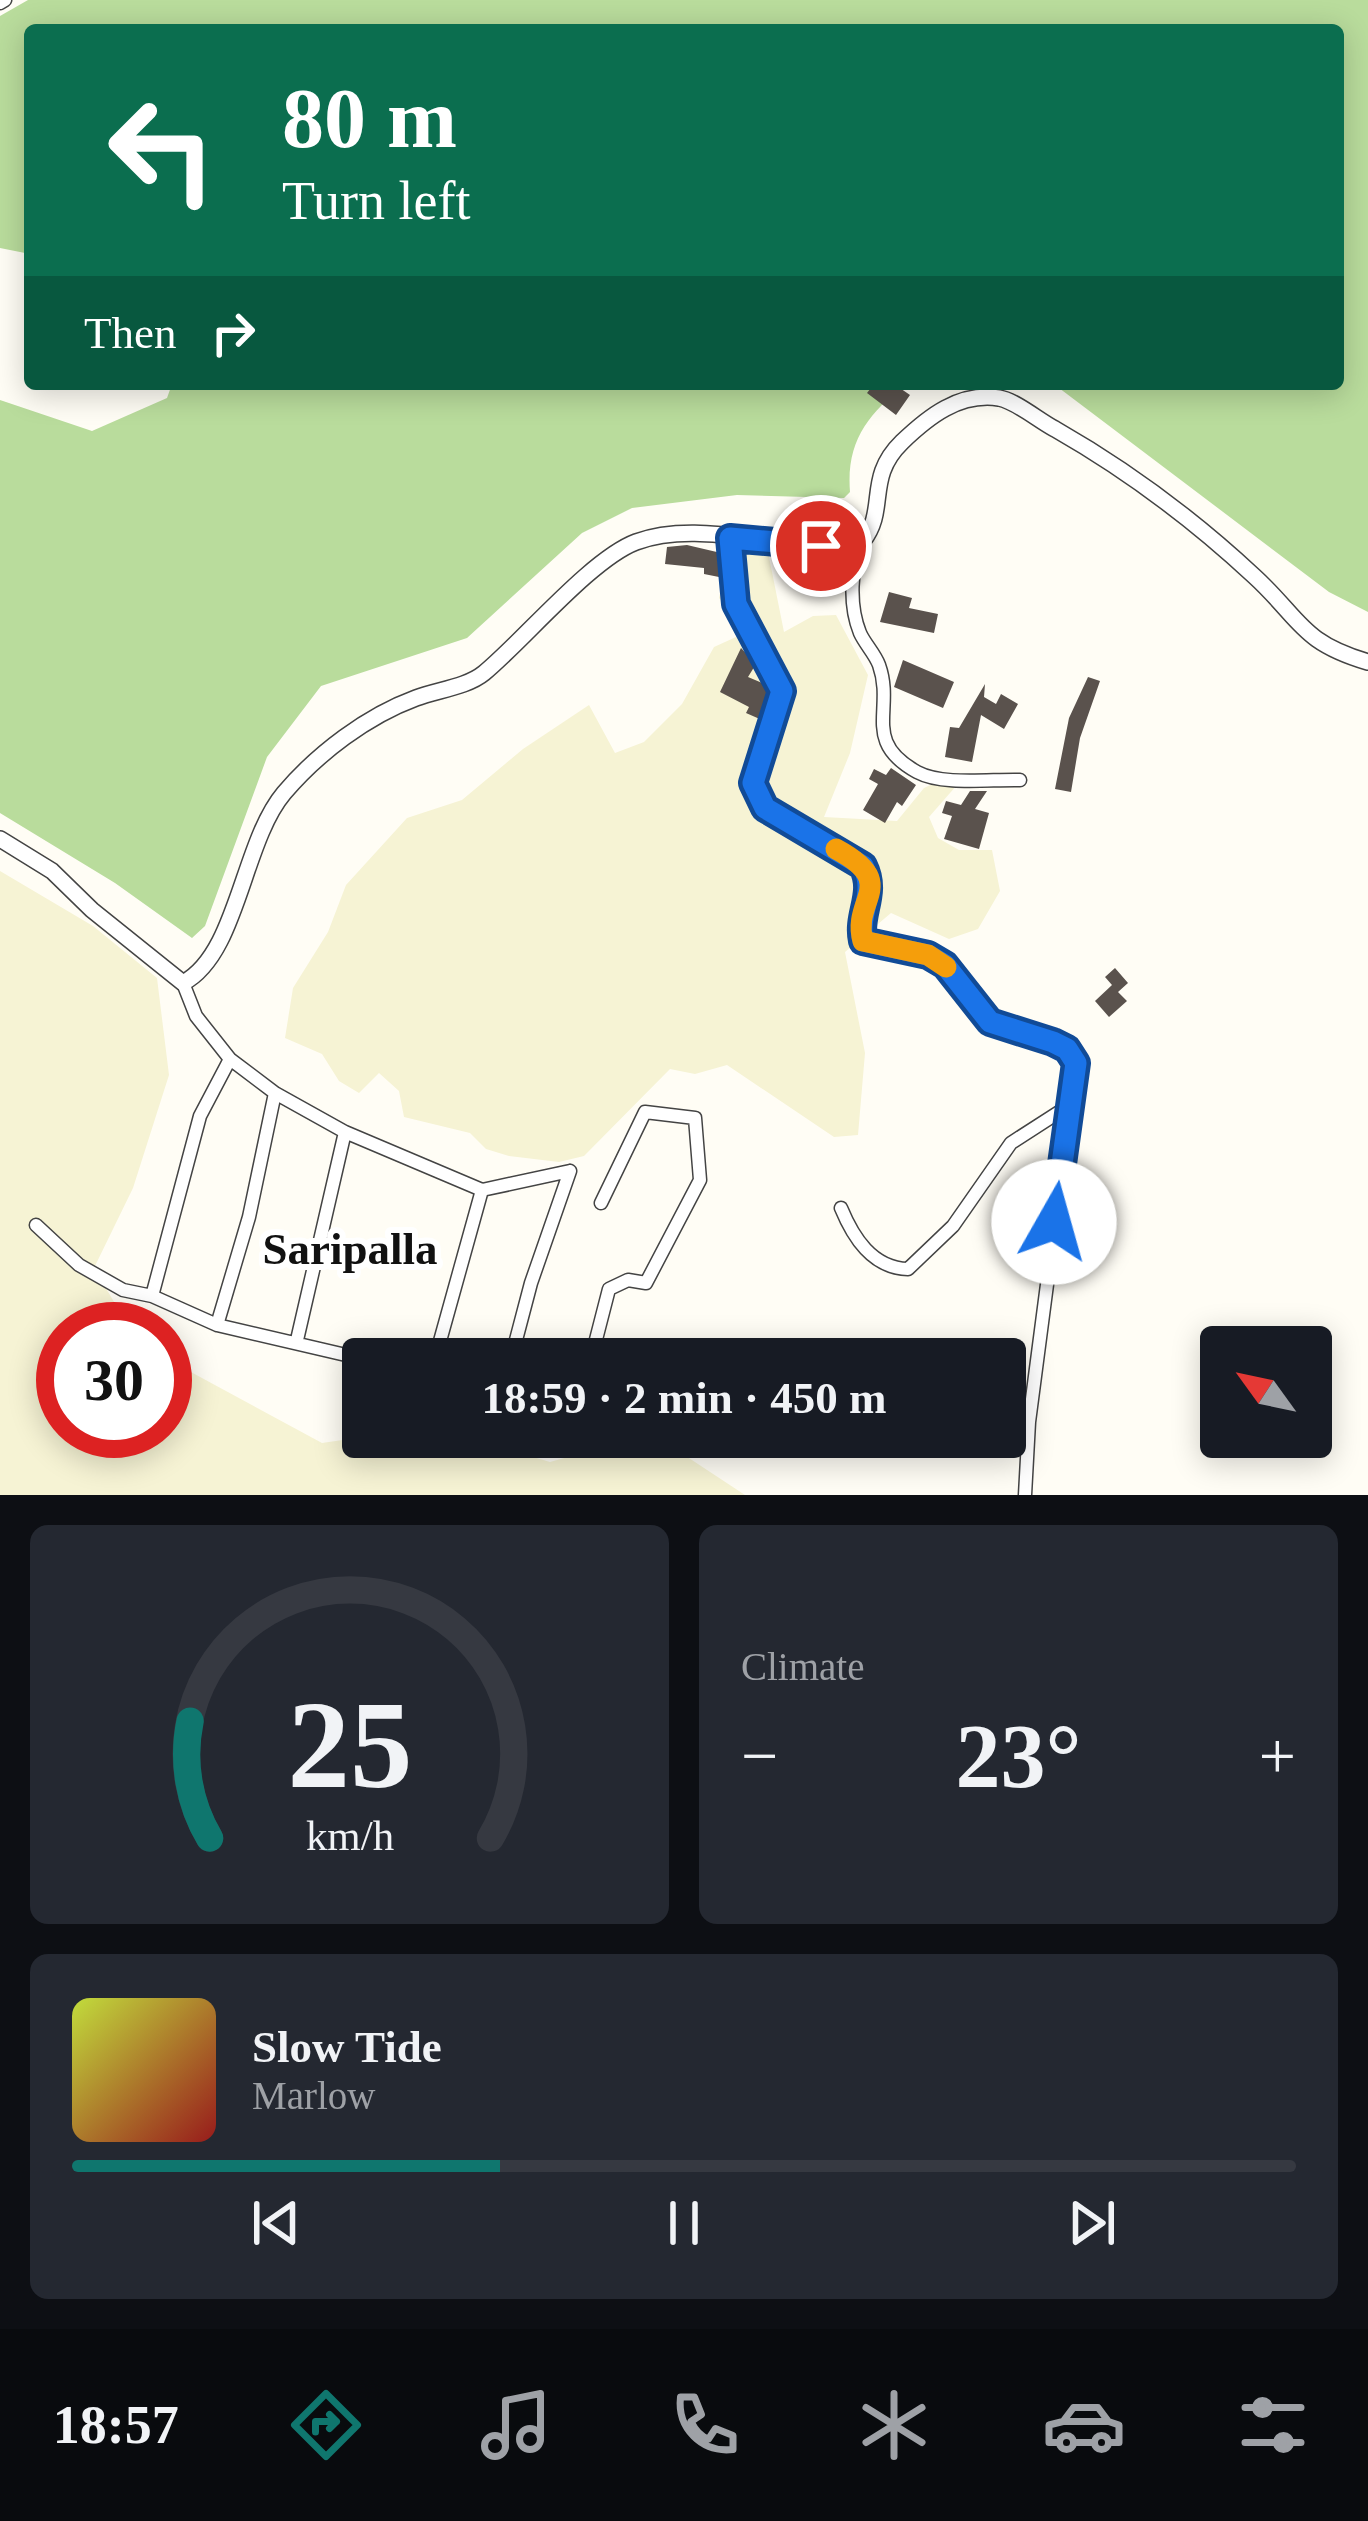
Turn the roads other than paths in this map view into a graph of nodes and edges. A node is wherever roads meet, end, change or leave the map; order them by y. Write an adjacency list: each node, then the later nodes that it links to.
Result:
1 (730, 538): 2 (street); 6 (street); 9 (street)
2 (863, 541): 3 (street); 4 (street)
3 (1368, 662)
4 (1020, 780)
5 (0, 839): 6 (street)
6 (183, 983): 7 (street)
7 (230, 1059): 8 (street); 15 (street)
8 (274, 1093): 10 (street); 16 (street)
9 (1070, 1105): 13 (street); 22 (street)
10 (345, 1132): 11 (street); 20 (street)
11 (482, 1190): 17 (street); 18 (street)
12 (601, 1203): 19 (street)
13 (841, 1208)
14 (36, 1225): 15 (street)
15 (152, 1296): 16 (street)
16 (217, 1325): 20 (street)
17 (440, 1338)
18 (517, 1338)
19 (597, 1338)
20 (297, 1340): 21 (street)
21 (342, 1353)
22 (1025, 1495)

